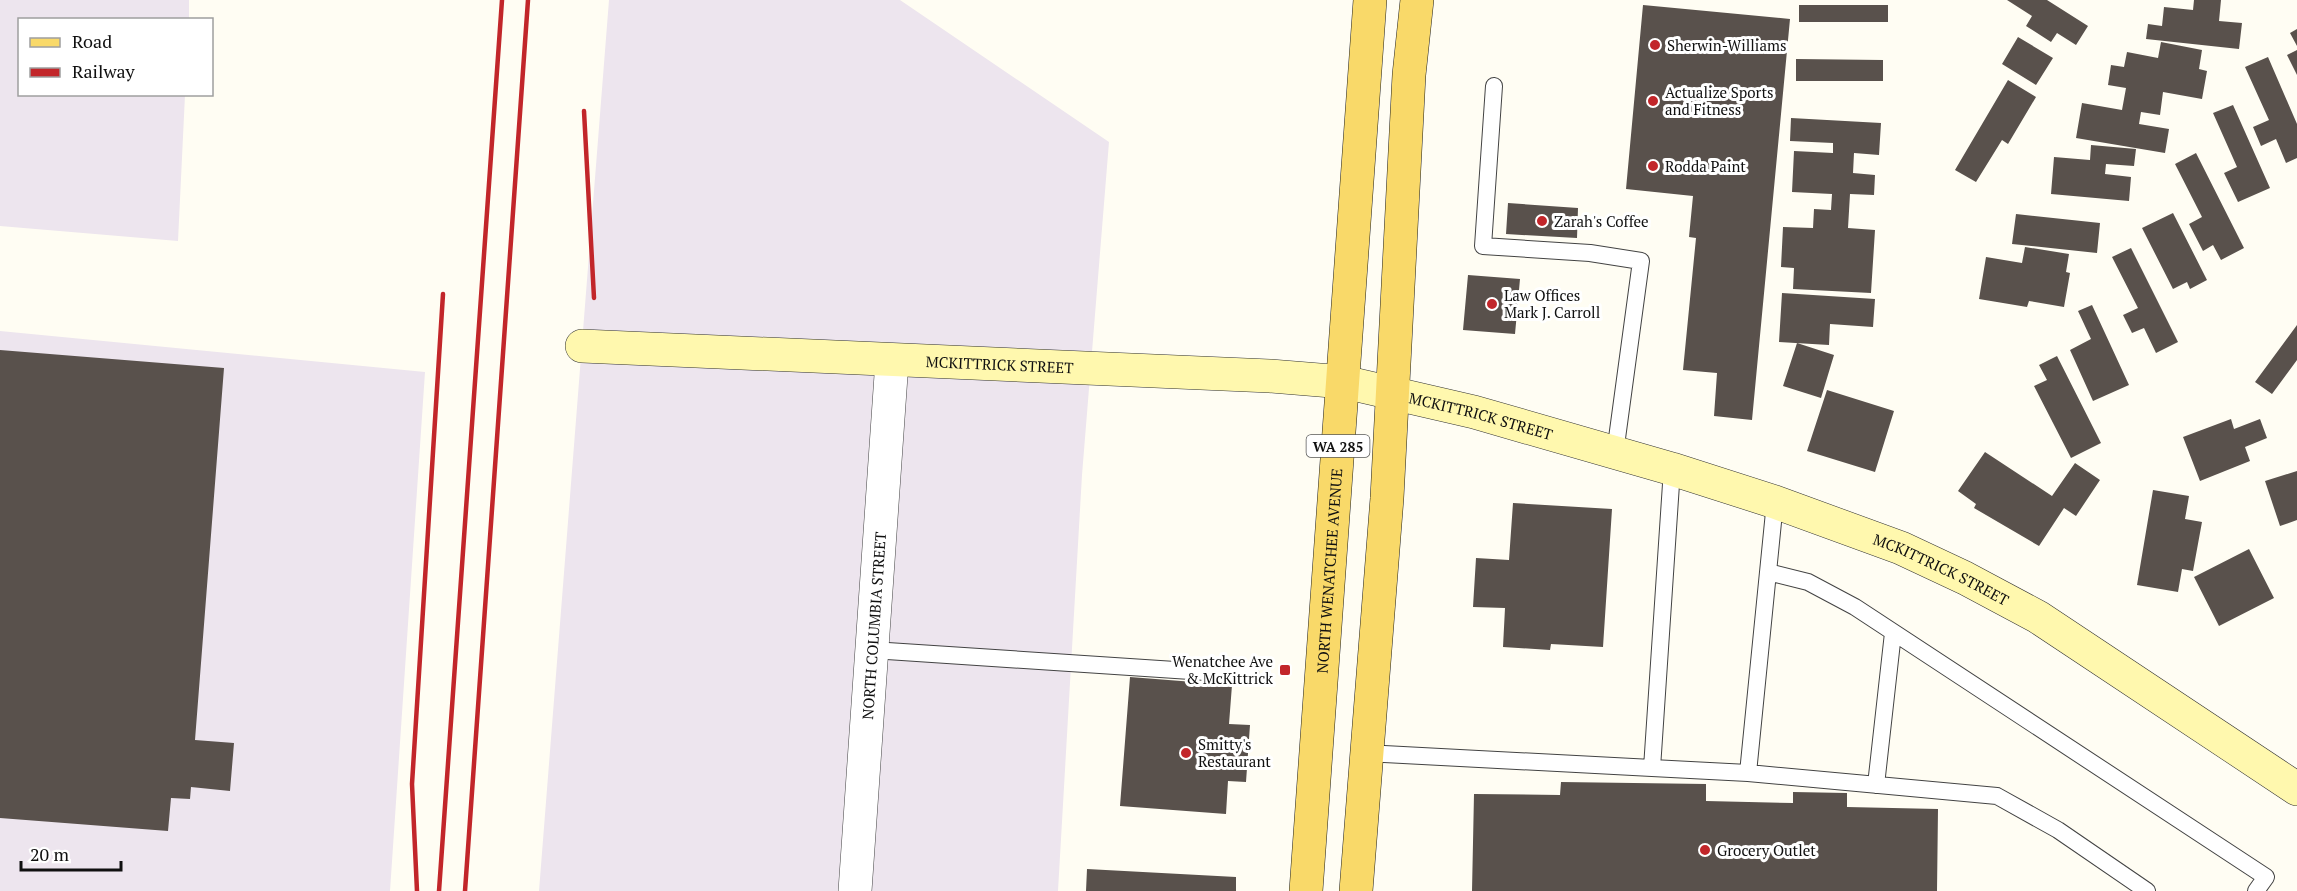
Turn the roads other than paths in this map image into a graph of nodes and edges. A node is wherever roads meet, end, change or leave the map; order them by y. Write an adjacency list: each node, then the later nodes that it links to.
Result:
1 (1370, 0): 6 (main road, NORTH WENATCHEE AVENUE / WA 285)
2 (1416, 0): 7 (main road, WA 285)
3 (1494, 86): 8 (lane)
4 (582, 346): 5 (street, MCKITTRICK STREET)
5 (892, 361): 6 (street, MCKITTRICK STREET); 13 (street, NORTH COLUMBIA STREET)
6 (1344, 382): 7 (street, MCKITTRICK STREET); 21 (main road, NORTH WENATCHEE AVENUE / WA 285)
7 (1392, 393): 8 (street, MCKITTRICK STREET); 15 (main road, WA 285)
8 (1616, 453): 9 (street, MCKITTRICK STREET)
9 (1672, 469): 10 (street, MCKITTRICK STREET); 16 (lane)
10 (1775, 502): 11 (lane); 19 (street, MCKITTRICK STREET)
11 (1768, 572): 12 (lane); 17 (lane)
12 (1893, 633): 18 (lane); 24 (lane)
13 (872, 650): 14 (lane); 20 (street, NORTH COLUMBIA STREET)
14 (1251, 675)
15 (1365, 753): 16 (lane); 22 (main road, WA 285)
16 (1652, 768): 17 (lane)
17 (1748, 773): 18 (lane)
18 (1876, 785): 23 (lane)
19 (2297, 789)
20 (855, 891)
21 (1305, 891)
22 (1356, 891)
23 (2147, 891)
24 (2256, 891)

